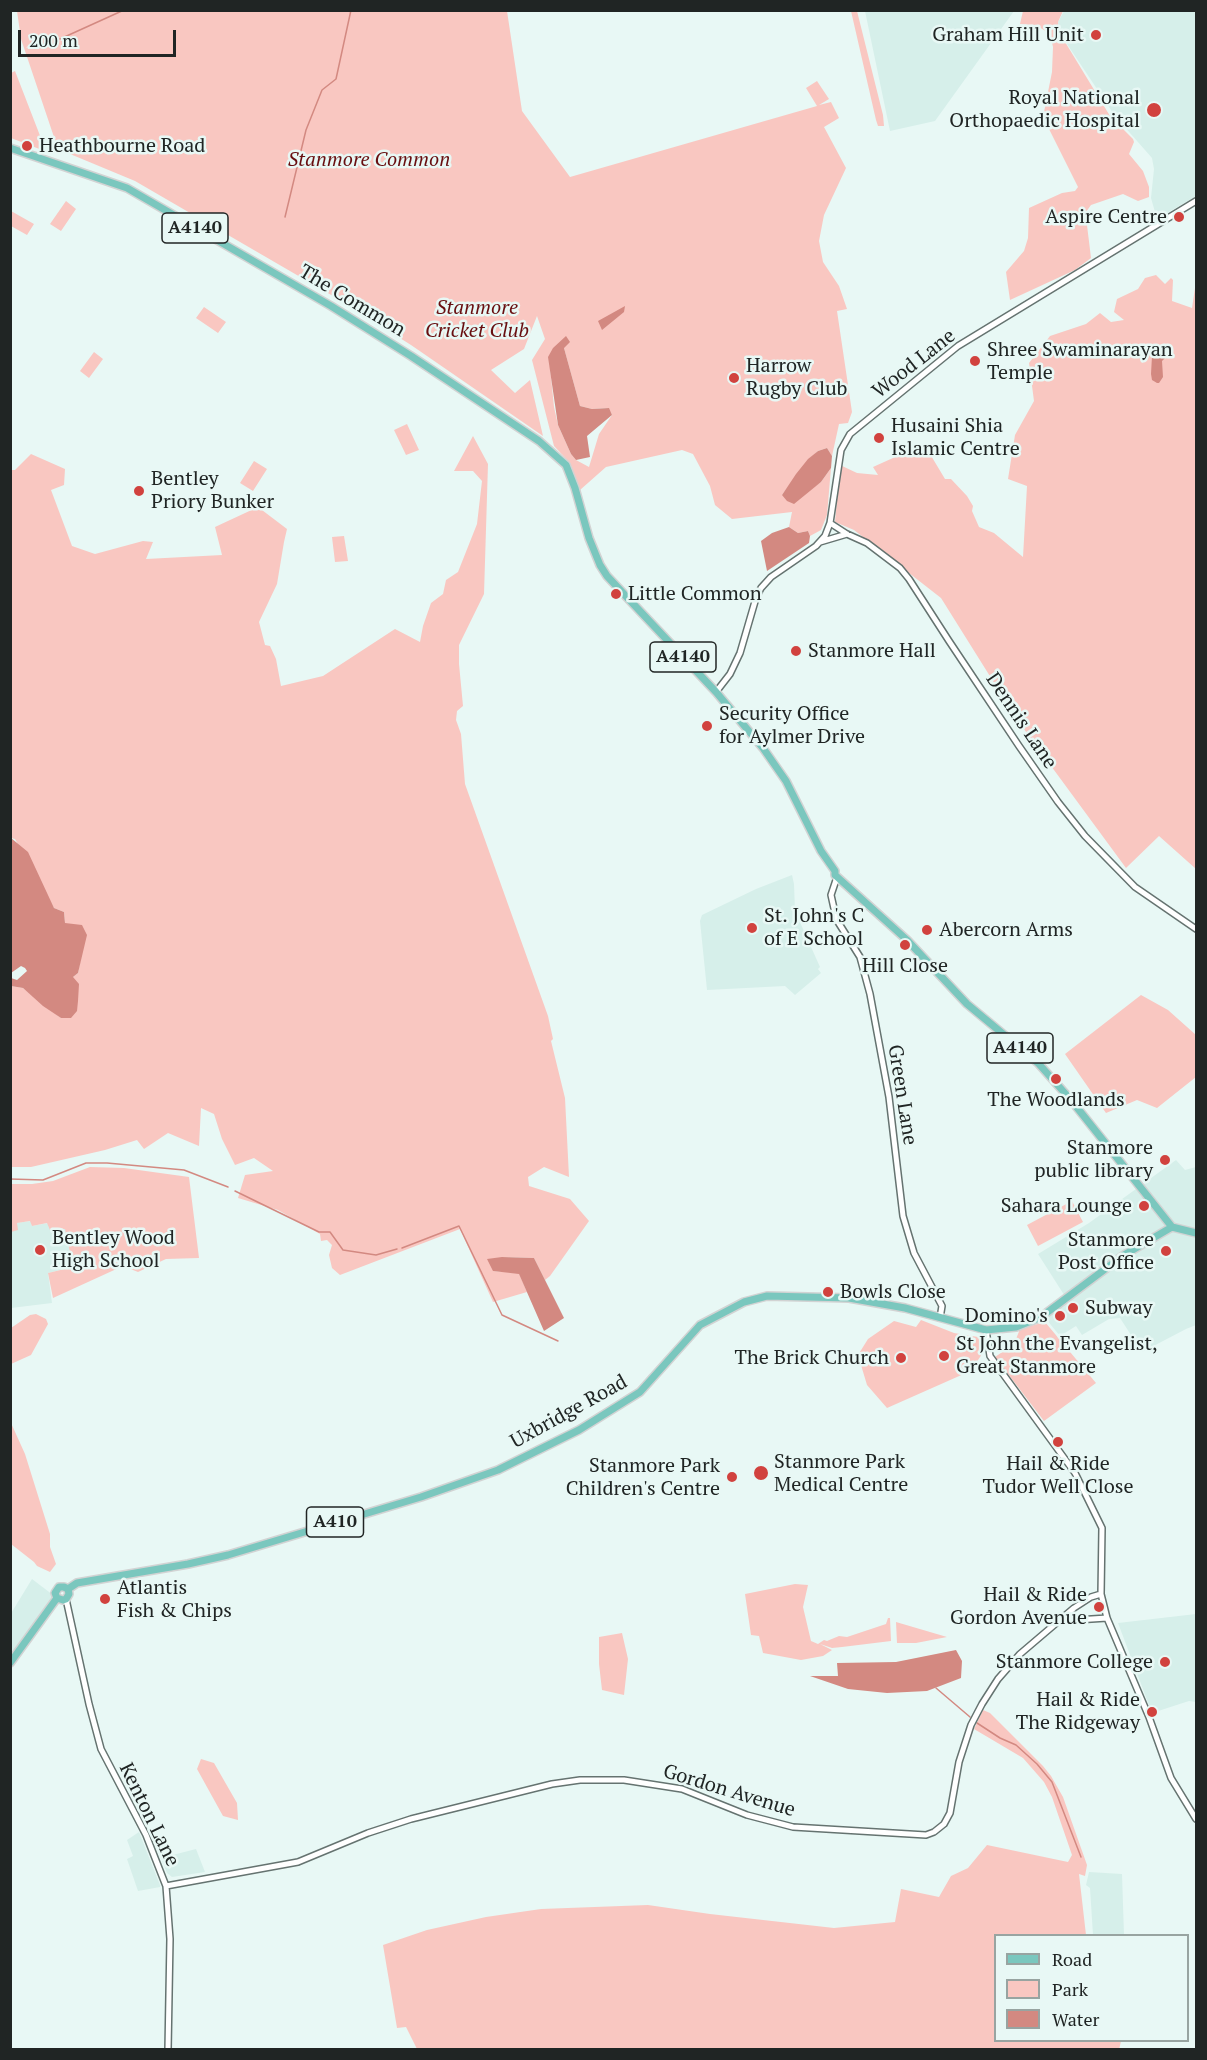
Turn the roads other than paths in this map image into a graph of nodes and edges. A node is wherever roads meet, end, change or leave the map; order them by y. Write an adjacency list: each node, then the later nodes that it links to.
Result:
1 (10, 148): 6 (main road, The Common / A4140)
2 (1197, 201): 3 (street, Wood Lane)
3 (830, 523): 4 (street, Dennis Lane); 5 (street, Wood Lane)
4 (847, 534): 5 (street); 8 (street, Dennis Lane)
5 (820, 542): 6 (street, Wood Lane)
6 (717, 692): 7 (main road, A4140)
7 (836, 874): 9 (main road, A4140); 11 (street, Green Lane)
8 (1197, 929)
9 (1172, 1227): 10 (main road); 12 (main road, Uxbridge Road / A410)
10 (1197, 1233)
11 (940, 1318): 12 (main road, Uxbridge Road / A410); 13 (main road, Uxbridge Road / A410)
12 (986, 1330): 14 (street)
13 (68, 1589): 15 (main road); 16 (main road)
14 (1101, 1594): 17 (street); 18 (street, Gordon Avenue)
15 (57, 1598): 16 (main road); 19 (main road)
16 (66, 1599): 21 (street, Kenton Lane)
17 (1107, 1618): 18 (street); 20 (street)
18 (1060, 1621): 21 (street, Gordon Avenue)
19 (10, 1663)
20 (1197, 1819)
21 (166, 1886): 22 (street, Kenton Lane)
22 (168, 2049)

